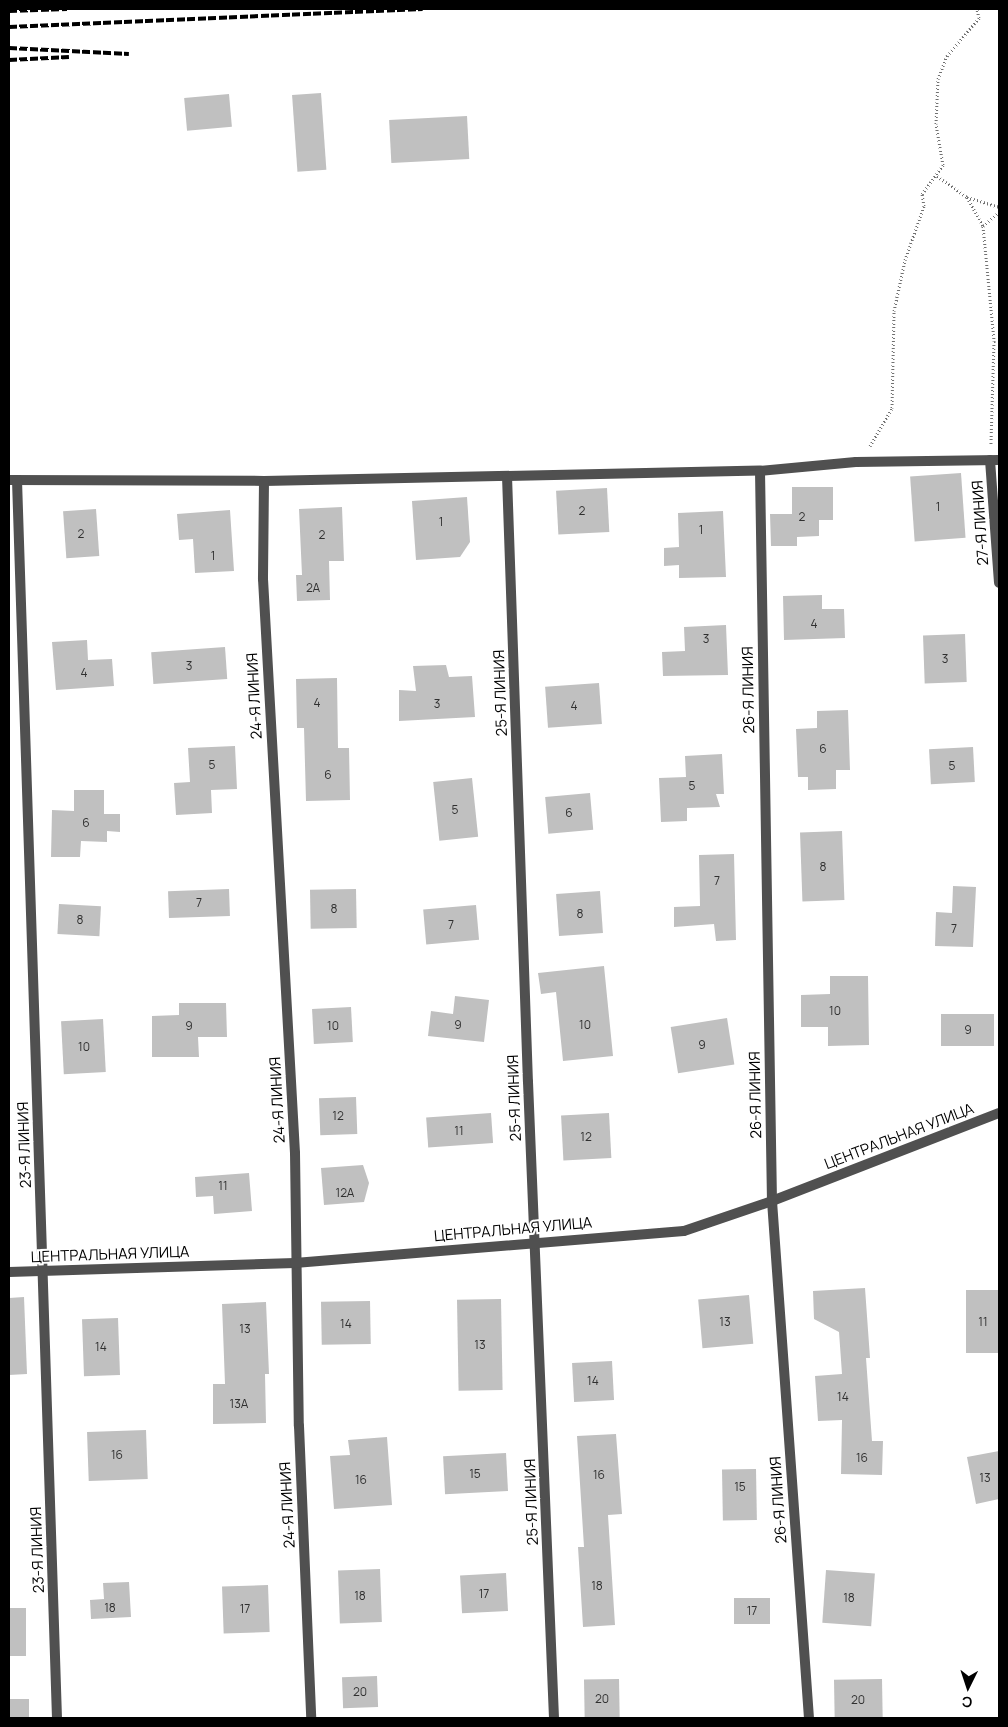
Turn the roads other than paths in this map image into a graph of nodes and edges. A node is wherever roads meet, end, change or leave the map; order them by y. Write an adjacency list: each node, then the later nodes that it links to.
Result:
1 (995, 460): 2 (street); 6 (street, 27-Я ЛИНИЯ)
2 (760, 471): 3 (street); 8 (street, 26-Я ЛИНИЯ)
3 (507, 476): 5 (street); 9 (street, 25-Я ЛИНИЯ)
4 (13, 480): 5 (street); 11 (street, 23-Я ЛИНИЯ)
5 (264, 481): 10 (street, 24-Я ЛИНИЯ)
6 (999, 583)
7 (999, 1113): 8 (street, ЦЕНТРАЛЬНАЯ УЛИЦА)
8 (772, 1201): 9 (street, ЦЕНТРАЛЬНАЯ УЛИЦА); 16 (street, 26-Я ЛИНИЯ)
9 (535, 1241): 10 (street, ЦЕНТРАЛЬНАЯ УЛИЦА); 15 (street, 25-Я ЛИНИЯ)
10 (295, 1263): 11 (street, ЦЕНТРАЛЬНАЯ УЛИЦА); 14 (street, 24-Я ЛИНИЯ)
11 (43, 1271): 12 (street, ЦЕНТРАЛЬНАЯ УЛИЦА); 13 (street, 23-Я ЛИНИЯ)
12 (9, 1272)
13 (57, 1718)
14 (311, 1718)
15 (554, 1718)
16 (809, 1718)

